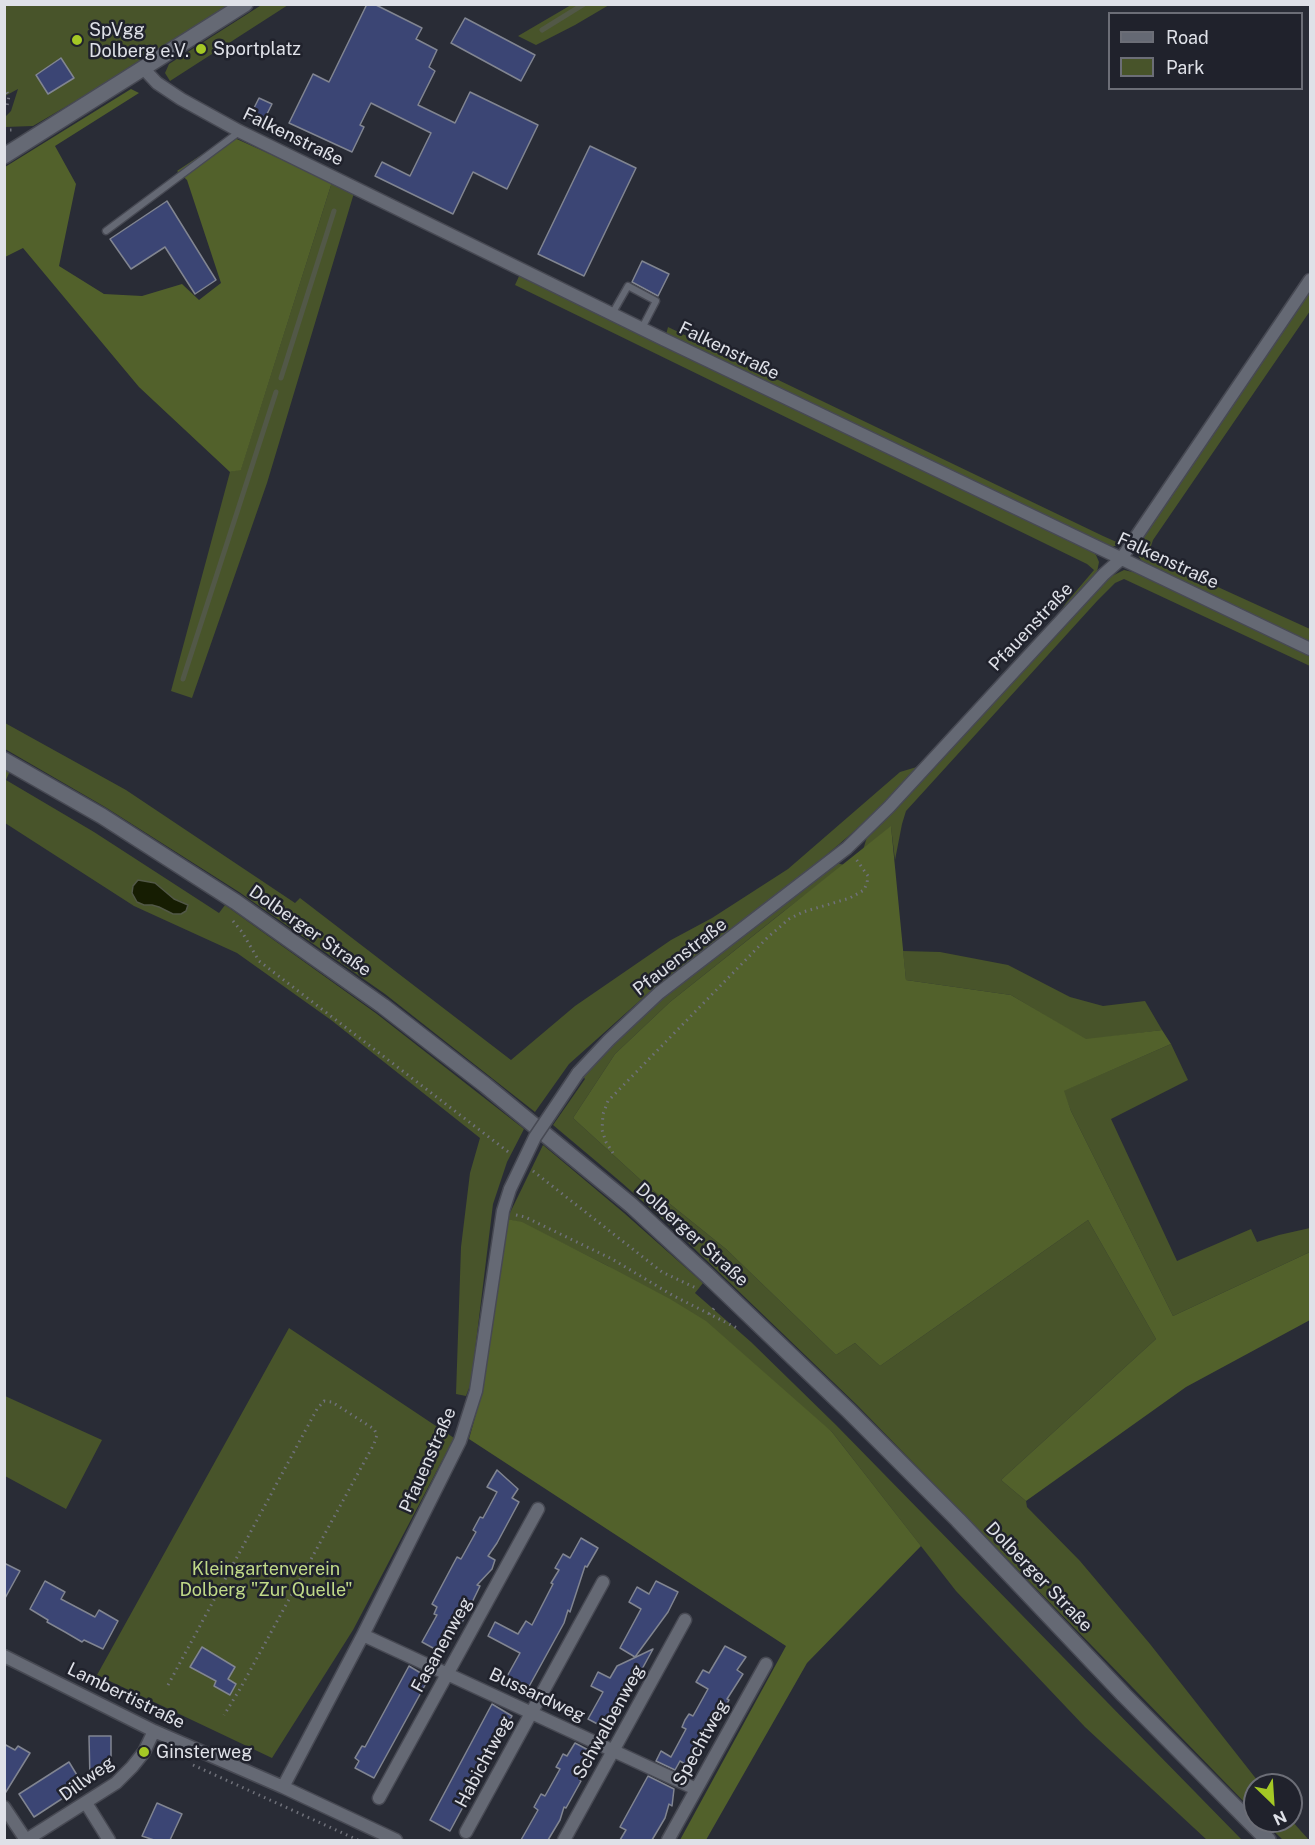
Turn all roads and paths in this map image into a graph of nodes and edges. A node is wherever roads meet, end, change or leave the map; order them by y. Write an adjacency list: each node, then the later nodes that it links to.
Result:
1 (245, 4): 2 (main road)
2 (143, 68): 5 (street, Falkenstraße); 6 (main road)
3 (4, 87): 4 (path)
4 (4, 110)
5 (239, 131): 7 (lane); 9 (street, Falkenstraße)
6 (4, 156)
7 (106, 231)
8 (1311, 280): 11 (street, Pfauenstraße)
9 (612, 314): 10 (street, Falkenstraße); 10 (lane)
10 (642, 329): 11 (street, Falkenstraße)
11 (1121, 559): 12 (street, Falkenstraße); 14 (street, Pfauenstraße)
12 (1311, 649)
13 (4, 760): 49 (main road, Dolberger Straße)
14 (847, 848): 16 (path); 19 (street, Pfauenstraße, bridge)
15 (228, 915): 17 (path)
16 (613, 1153)
17 (519, 1160)
18 (527, 1167): 20 (path)
19 (503, 1211): 22 (path); 27 (street, Pfauenstraße)
20 (702, 1291)
21 (724, 1312): 22 (path)
22 (709, 1314): 23 (path)
23 (732, 1319)
24 (538, 1509): 30 (street, Fasanenweg)
25 (603, 1582): 32 (street, Habichtweg)
26 (686, 1620): 35 (street, Schwalbenweg)
27 (363, 1635): 30 (street, Bussardweg); 37 (street, Pfauenstraße)
28 (4, 1656): 34 (street, Lambertistraße)
29 (766, 1664): 38 (street, Spechtweg)
30 (447, 1673): 32 (street, Bussardweg); 39 (street, Fasanenweg)
31 (168, 1685): 33 (path)
32 (531, 1712): 35 (street, Bussardweg); 42 (street, Habichtweg)
33 (224, 1715)
34 (154, 1731): 37 (street, Lambertistraße); 40 (street, Dillweg)
35 (614, 1751): 38 (street, Bussardweg); 47 (street, Schwalbenweg)
36 (189, 1763): 45 (path)
37 (283, 1787): 46 (street, Lambertistraße)
38 (696, 1789): 48 (street, Spechtweg)
39 (379, 1798)
40 (86, 1803): 43 (street, Dillweg); 44 (street)
41 (4, 1807): 43 (street)
42 (466, 1833)
43 (26, 1840)
44 (109, 1840)
45 (358, 1840)
46 (396, 1840)
47 (564, 1840)
48 (668, 1840)
49 (1268, 1840)

